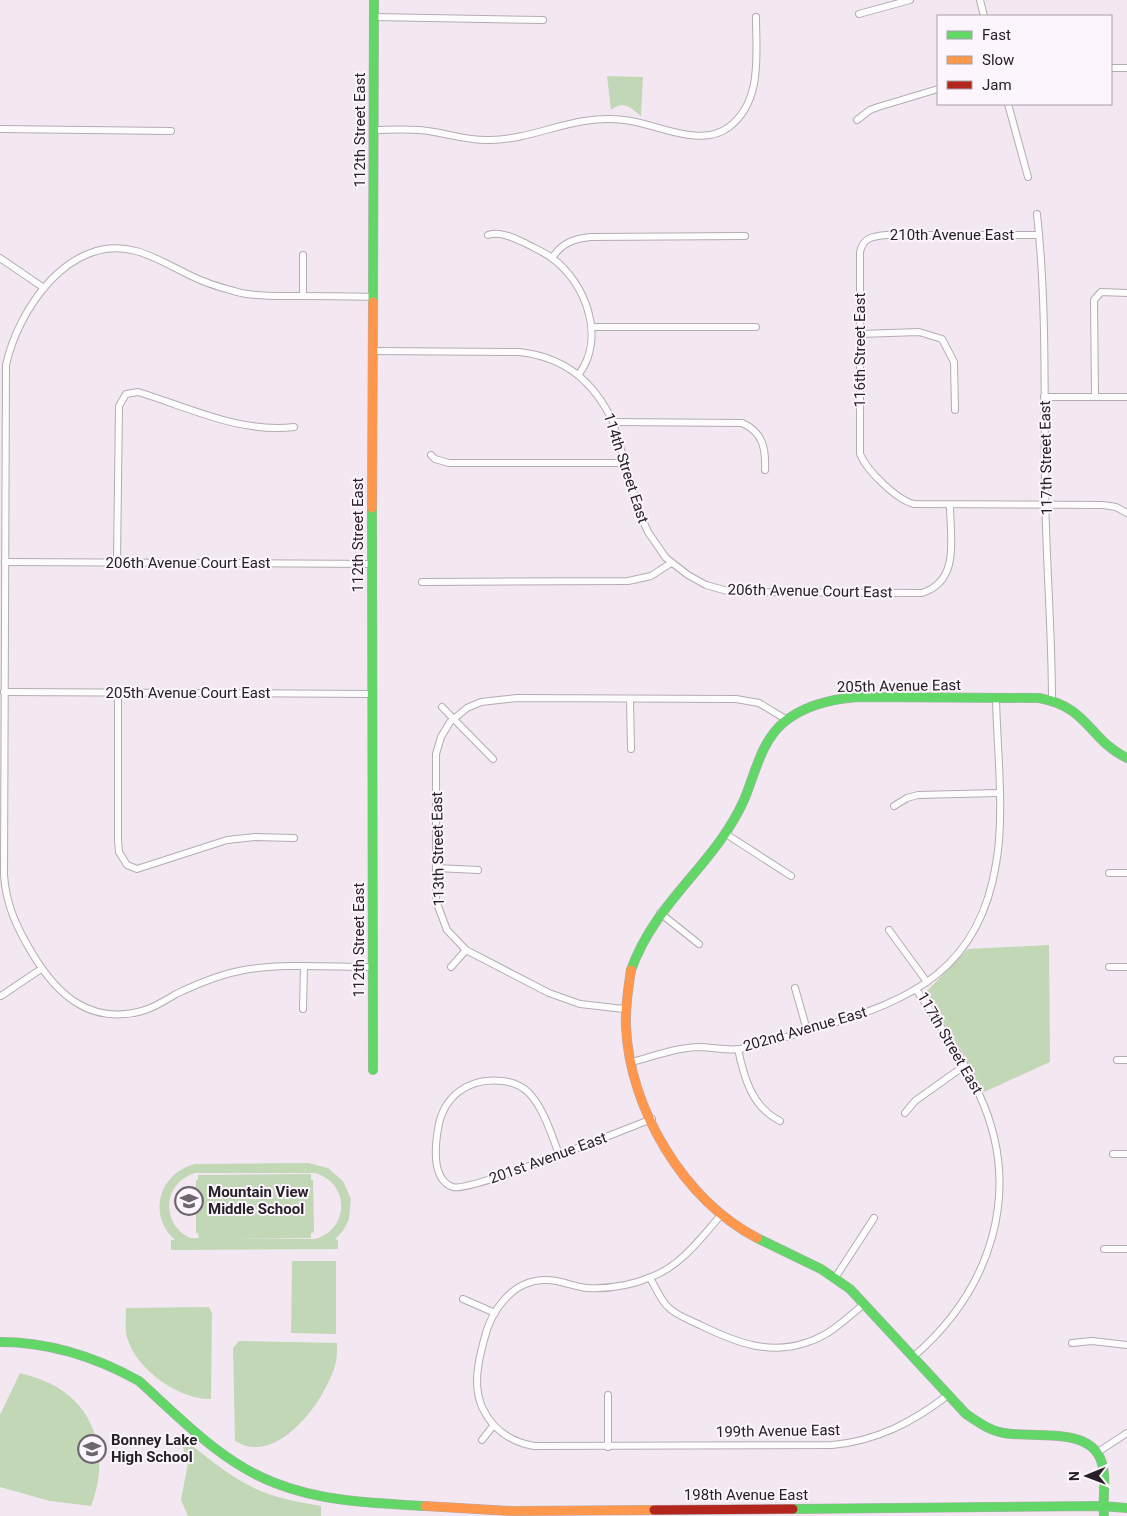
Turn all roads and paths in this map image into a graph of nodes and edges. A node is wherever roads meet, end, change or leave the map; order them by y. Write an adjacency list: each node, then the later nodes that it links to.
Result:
1 (374, 0): 6 (street, 112th Street East)
2 (910, 0): 4 (street)
3 (980, 0): 5 (street)
4 (859, 14)
5 (984, 15)
6 (374, 17): 8 (street); 15 (street, 112th Street East)
7 (756, 17): 15 (street)
8 (543, 20)
9 (1112, 68): 10 (street)
10 (1127, 68)
11 (937, 89): 13 (street)
12 (1008, 105): 17 (street)
13 (857, 120)
14 (0, 129): 16 (street)
15 (374, 130): 29 (street, 112th Street East)
16 (172, 132)
17 (1028, 177)
18 (1037, 214): 20 (street, 117th Street East)
19 (488, 234): 25 (street)
20 (1040, 235): 22 (street, 210th Avenue East); 36 (street, 117th Street East)
21 (745, 236): 25 (street)
22 (866, 240): 32 (street, 116th Street East)
23 (303, 255): 28 (street)
24 (0, 258): 26 (street)
25 (552, 258): 30 (street)
26 (44, 288): 28 (street); 47 (street)
27 (1127, 292): 35 (street)
28 (304, 296): 29 (street)
29 (373, 296): 33 (street, 112th Street East)
30 (592, 327): 31 (street); 34 (street)
31 (756, 327)
32 (860, 334): 38 (street); 44 (street, 116th Street East)
33 (373, 352): 34 (street, 114th Street East); 50 (street, 112th Street East)
34 (579, 374): 39 (street, 114th Street East)
35 (1095, 396): 36 (street); 37 (street)
36 (1044, 397): 45 (street, 117th Street East)
37 (1127, 397)
38 (954, 410)
39 (613, 422): 42 (street, 114th Street East); 43 (street)
40 (294, 427): 48 (street)
41 (431, 455): 42 (street)
42 (624, 463): 49 (street, 114th Street East)
43 (765, 470)
44 (950, 505): 45 (street); 49 (street, 206th Avenue Court East)
45 (1046, 505): 46 (street); 57 (street, 117th Street East)
46 (1127, 513)
47 (5, 562): 48 (street, 206th Avenue Court East); 52 (street)
48 (117, 562): 50 (street, 206th Avenue Court East)
49 (671, 563): 51 (street)
50 (372, 564): 54 (street, 112th Street East)
51 (422, 582)
52 (4, 692): 53 (street, 205th Avenue Court East); 82 (street)
53 (118, 692): 54 (street, 205th Avenue Court East); 67 (street)
54 (371, 694): 78 (street, 112th Street East)
55 (630, 698): 59 (street); 60 (street); 61 (street)
56 (996, 698): 57 (street, 205th Avenue East); 60 (street, 205th Avenue East); 64 (street, 117th Street East)
57 (1052, 702): 63 (street, 205th Avenue East)
58 (442, 707): 59 (street)
59 (454, 719): 62 (street); 68 (street, 113th Street East)
60 (787, 720): 66 (street, 205th Avenue East)
61 (631, 749)
62 (493, 758)
63 (1127, 758)
64 (998, 793): 65 (street); 83 (street, 117th Street East)
65 (894, 806)
66 (726, 834): 72 (street); 73 (street, 205th Avenue East)
67 (294, 838)
68 (436, 868): 69 (street); 76 (street, 113th Street East)
69 (478, 870)
70 (1109, 873): 71 (street)
71 (1127, 873)
72 (791, 876)
73 (660, 913): 75 (street); 88 (street, 205th Avenue East)
74 (889, 930): 83 (street)
75 (699, 944)
76 (466, 950): 81 (street); 88 (street)
77 (304, 966): 78 (street); 82 (street); 87 (street)
78 (373, 967): 95 (street, 112th Street East)
79 (1109, 967): 80 (street)
80 (1127, 967)
81 (451, 968)
82 (41, 969): 86 (street)
83 (927, 982): 85 (street, 117th Street East)
84 (795, 988): 89 (street)
85 (916, 989): 89 (street, 202nd Avenue East); 94 (street, 117th Street East)
86 (1, 996)
87 (303, 1009)
88 (624, 1009): 93 (street, 205th Avenue East)
89 (807, 1030): 90 (street, 202nd Avenue East)
90 (738, 1049): 93 (street, 202nd Avenue East); 98 (street)
91 (1117, 1060): 92 (street)
92 (1127, 1060)
93 (632, 1062): 97 (street, 205th Avenue East)
94 (964, 1066): 96 (street); 114 (street, 117th Street East)
95 (373, 1070)
96 (905, 1113)
97 (652, 1119): 99 (street, 201st Avenue East); 102 (street, 205th Avenue East)
98 (780, 1121)
99 (559, 1154): 99 (street, 201st Avenue East)
100 (1113, 1154): 101 (street)
101 (1127, 1154)
102 (721, 1215): 106 (street); 107 (street, 205th Avenue East)
103 (874, 1218): 107 (street)
104 (1104, 1249): 105 (street)
105 (1127, 1249)
106 (650, 1278): 109 (street); 110 (street)
107 (834, 1278): 109 (street, 205th Avenue East)
108 (463, 1298): 110 (street)
109 (864, 1304): 114 (street, 205th Avenue East)
110 (495, 1313): 117 (street)
111 (0, 1342): 124 (street, 198th Avenue East)
112 (1072, 1343): 113 (street)
113 (1127, 1345)
114 (912, 1357): 116 (street, 205th Avenue East)
115 (608, 1395): 120 (street)
116 (948, 1395): 120 (street, 199th Avenue East); 121 (street)
117 (493, 1426): 119 (street); 120 (street, 199th Avenue East)
118 (1127, 1433): 121 (street)
119 (482, 1440)
120 (608, 1447)
121 (1098, 1452): 123 (street)
122 (1127, 1508): 123 (street, 198th Avenue East)
123 (1103, 1511): 125 (street, 198th Avenue East)
124 (782, 1512): 125 (street, 198th Avenue East)
125 (935, 1512)

